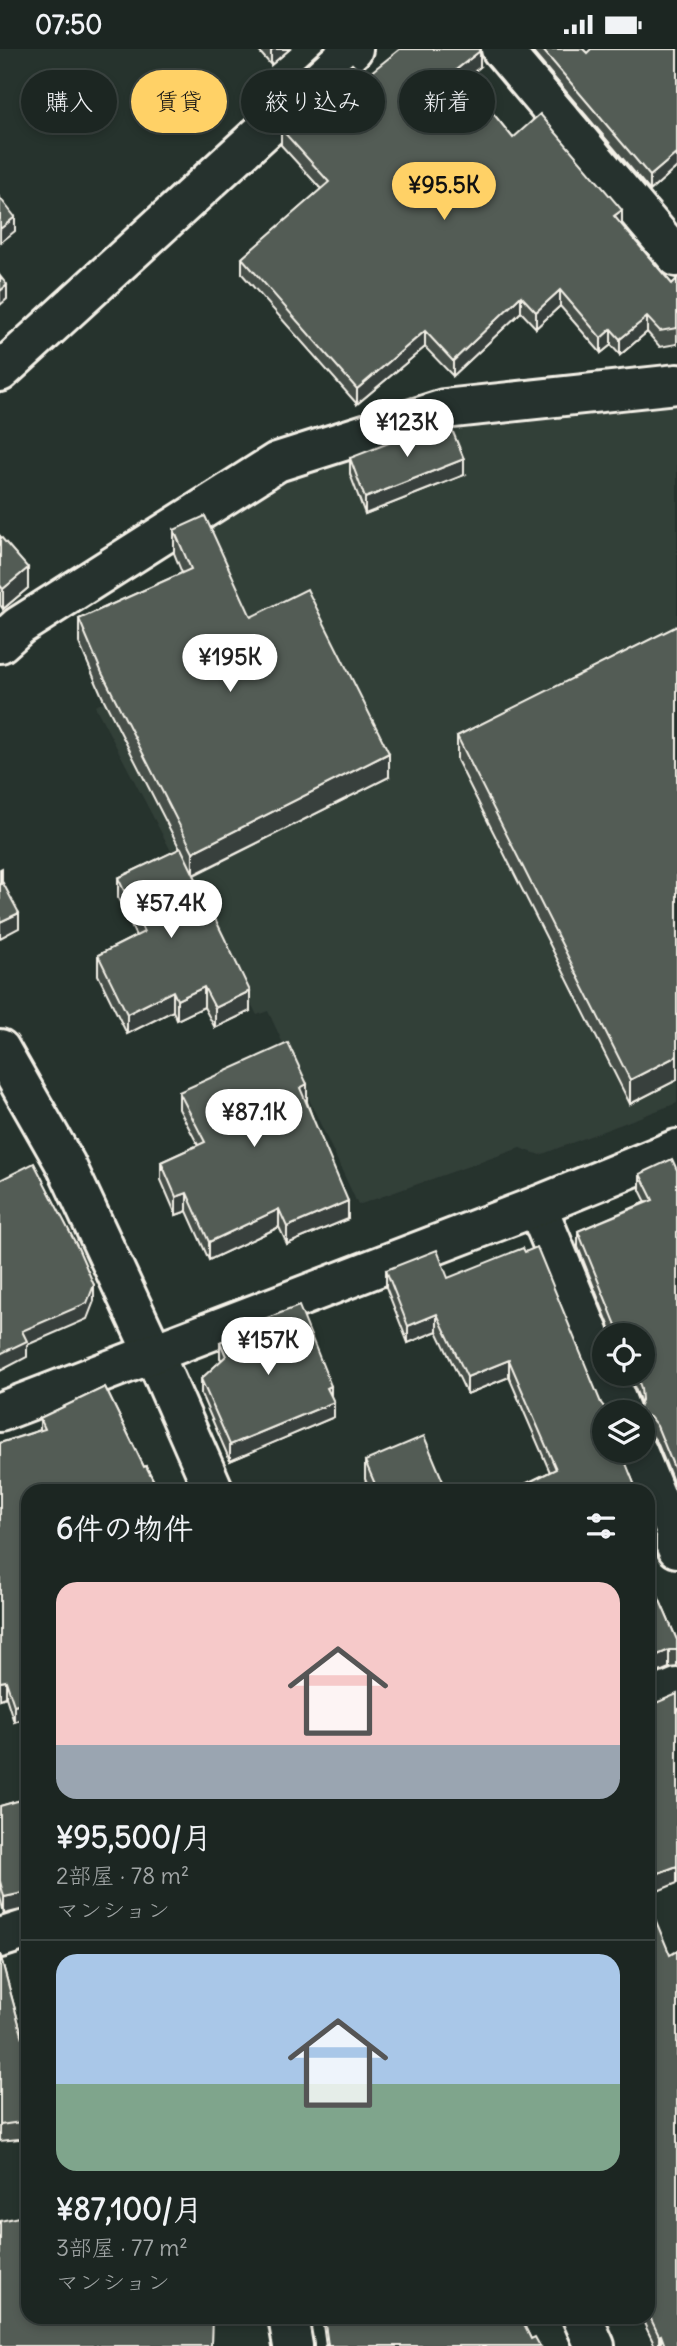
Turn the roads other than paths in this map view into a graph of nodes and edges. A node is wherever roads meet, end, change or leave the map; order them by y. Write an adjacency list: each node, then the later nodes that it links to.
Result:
1 (353, 49): 4 (street)
2 (501, 49): 3 (street)
3 (677, 257)
4 (0, 372)
5 (677, 384): 6 (street)
6 (0, 642)
7 (0, 1049): 11 (street)
8 (677, 1150): 9 (street)
9 (537, 1206): 10 (street); 11 (street)
10 (592, 1339)
11 (153, 1352): 12 (street); 14 (street)
12 (0, 1412)
13 (642, 1463): 15 (street)
14 (212, 1484)
15 (651, 1484)
16 (655, 1495): 17 (street)
17 (677, 1548)
18 (677, 1688): 19 (street)
19 (655, 1697)
20 (21, 1931): 21 (street)
21 (0, 1938)
22 (289, 2324): 24 (street)
23 (585, 2324): 25 (street)
24 (293, 2346)
25 (595, 2346)

